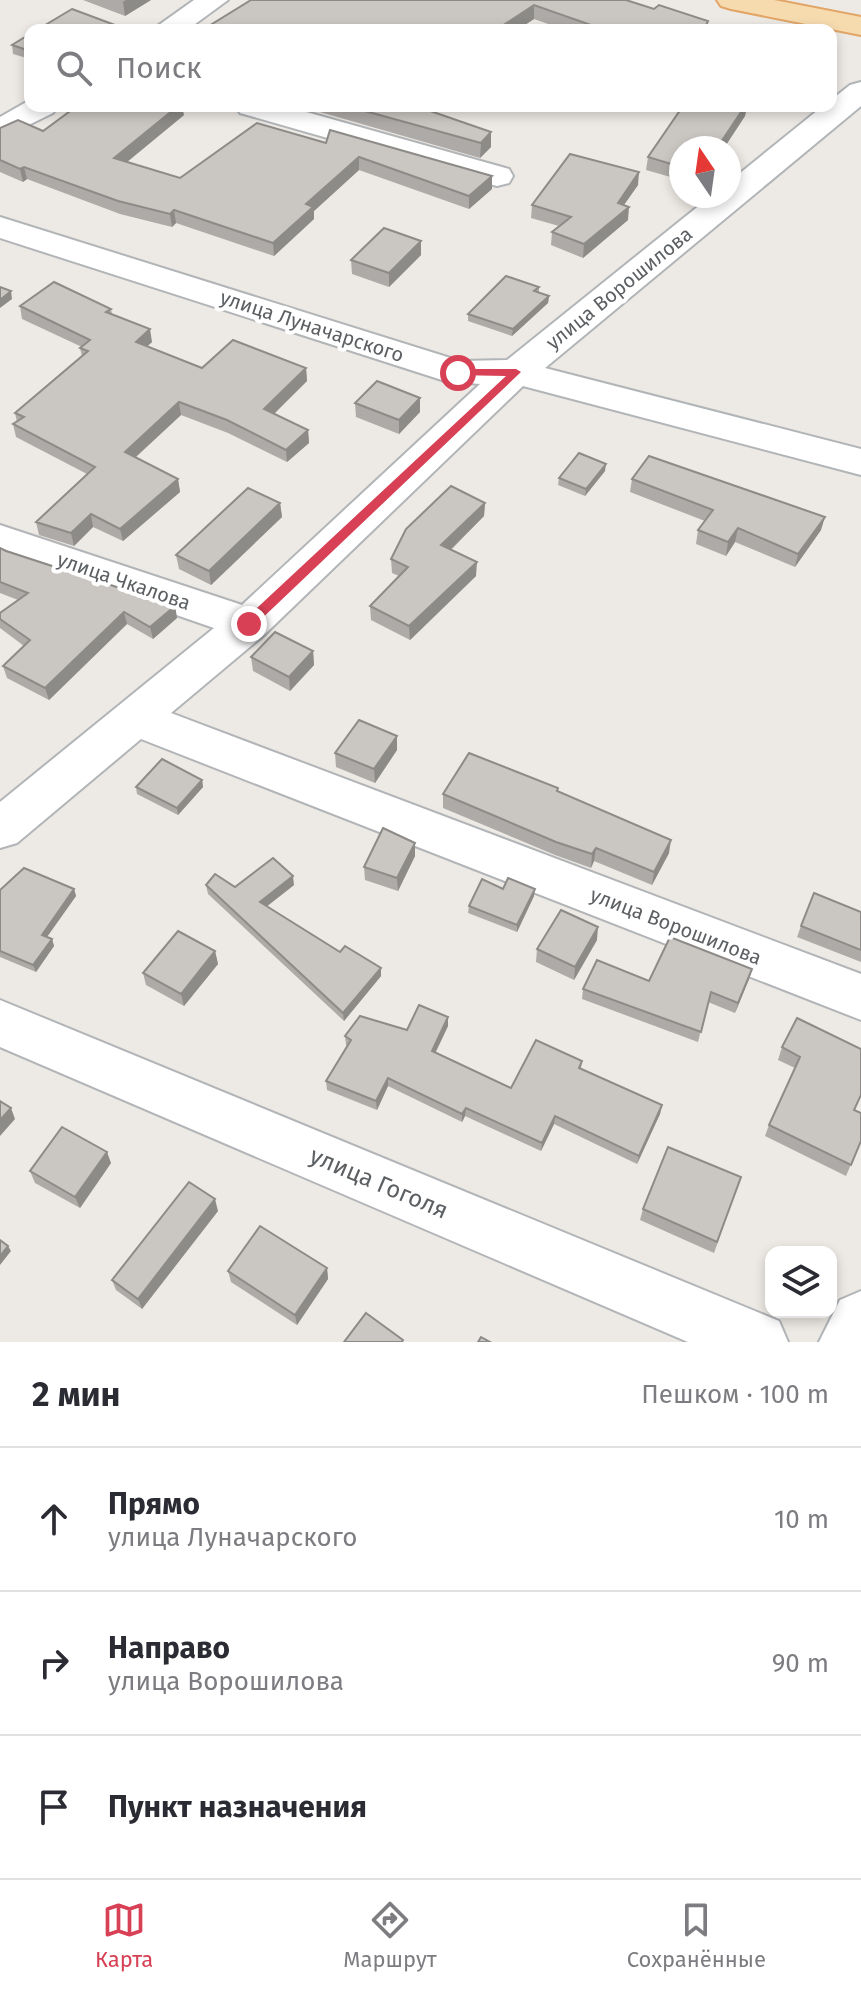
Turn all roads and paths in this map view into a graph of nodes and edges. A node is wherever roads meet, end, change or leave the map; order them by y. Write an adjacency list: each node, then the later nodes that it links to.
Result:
1 (214, 0): 3 (street)
2 (731, 0): 4 (main road)
3 (176, 24)
4 (861, 26)
5 (861, 91): 6 (street, улица Ворошилова)
6 (837, 111)
7 (32, 112): 10 (street)
8 (272, 112): 11 (street)
9 (835, 112): 13 (street, улица Ворошилова)
10 (0, 130)
11 (497, 176)
12 (0, 227): 13 (street, улица Луначарского)
13 (516, 372): 14 (street, улица Луначарского); 16 (street, улица Ворошилова)
14 (861, 462)
15 (0, 539): 16 (street, улица Чкалова)
16 (249, 624): 17 (street, улица Ворошилова)
17 (133, 717): 18 (street, улица Ворошилова); 19 (street, улица Ворошилова)
18 (0, 829)
19 (861, 997)
20 (0, 1023): 22 (street, улица Гоголя)
21 (861, 1321): 23 (street)
22 (758, 1342)
23 (849, 1342)

